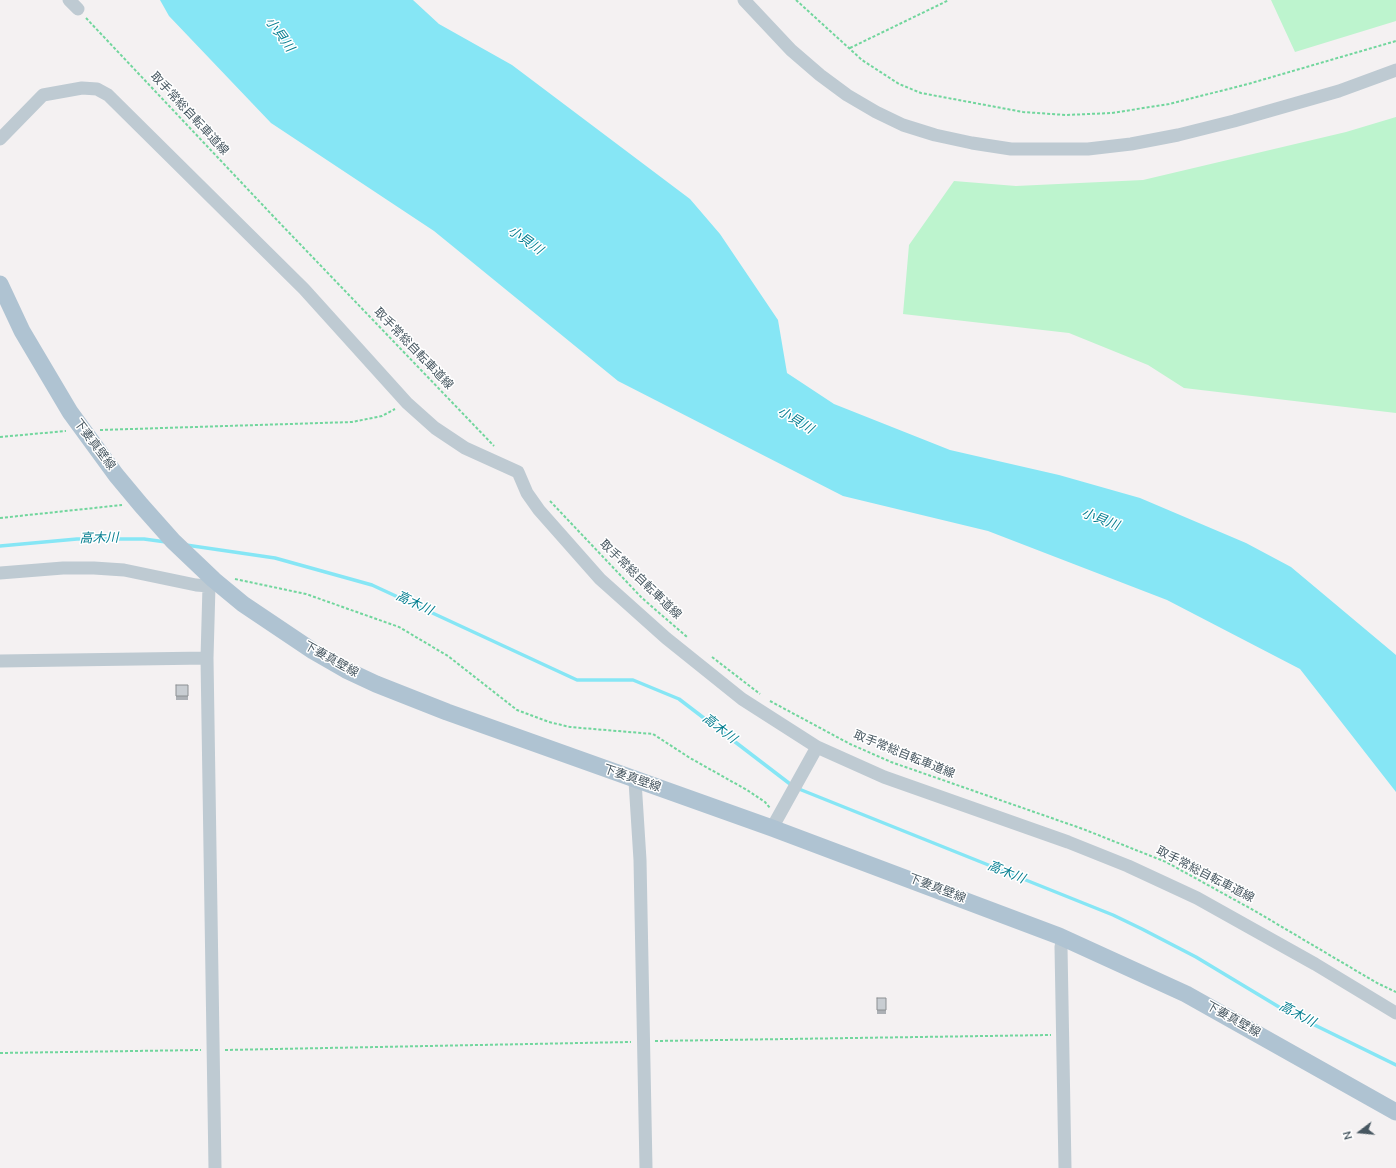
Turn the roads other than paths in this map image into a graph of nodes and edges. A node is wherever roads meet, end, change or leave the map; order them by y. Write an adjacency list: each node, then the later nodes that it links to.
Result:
1 (744, 0): 2 (street)
2 (1396, 70)
3 (0, 138): 9 (street)
4 (0, 284): 6 (main road, 下妻真壁線)
5 (0, 573): 6 (street)
6 (210, 579): 7 (street); 10 (main road, 下妻真壁線)
7 (207, 658): 8 (street); 15 (street)
8 (0, 661)
9 (818, 747): 11 (street); 13 (street)
10 (635, 781): 11 (main road, 下妻真壁線); 16 (street)
11 (776, 821): 12 (main road, 下妻真壁線)
12 (1063, 938): 14 (main road, 下妻真壁線); 17 (street)
13 (1396, 1013)
14 (1396, 1112)
15 (215, 1168)
16 (646, 1168)
17 (1065, 1168)

